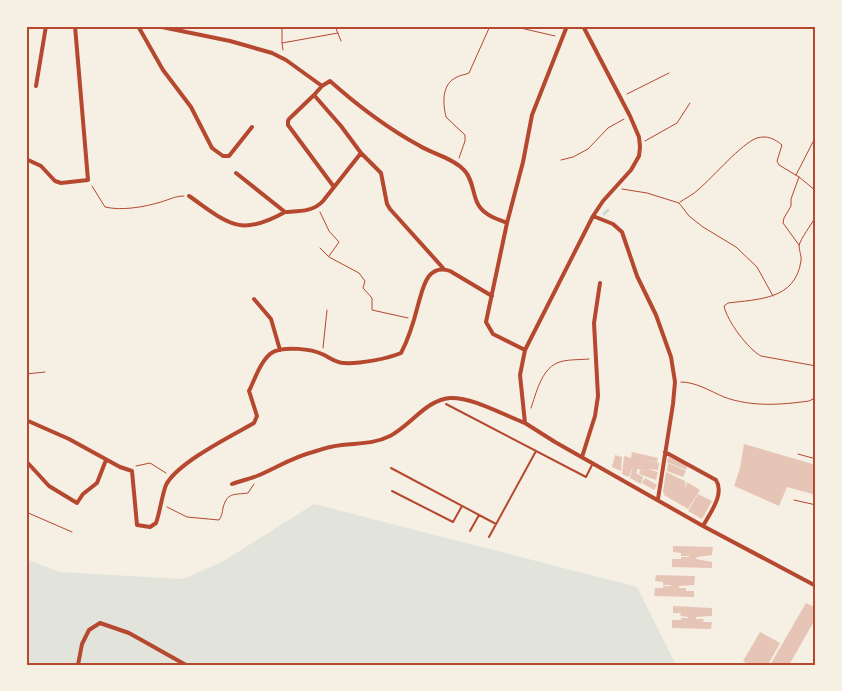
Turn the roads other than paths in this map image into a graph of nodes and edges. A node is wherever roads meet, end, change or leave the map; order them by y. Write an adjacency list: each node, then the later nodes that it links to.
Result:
1 (46, 26): 7 (street)
2 (75, 26): 12 (street)
3 (138, 26): 10 (street)
4 (157, 26): 8 (street)
5 (568, 26): 18 (street)
6 (583, 26): 17 (street)
7 (36, 86)
8 (322, 86): 9 (street); 18 (street)
9 (314, 95): 11 (street); 14 (street)
10 (252, 127)
11 (361, 153): 14 (street); 19 (street)
12 (26, 159)
13 (236, 173): 16 (street)
14 (334, 187): 16 (street)
15 (189, 196): 16 (street)
16 (285, 212)
17 (593, 216): 24 (street); 29 (street)
18 (507, 223): 21 (street)
19 (443, 268): 21 (street); 23 (street)
20 (600, 282): 30 (street)
21 (492, 296): 24 (street)
22 (254, 299): 23 (street)
23 (280, 350): 31 (street)
24 (525, 350): 27 (street)
25 (446, 404): 28 (lane)
26 (26, 420): 31 (street)
27 (525, 424): 30 (street); 35 (street)
28 (536, 451): 33 (lane); 40 (lane)
29 (665, 452): 37 (street); 41 (street)
30 (582, 457): 33 (street)
31 (106, 460): 32 (street)
32 (26, 461)
33 (593, 463): 37 (street)
34 (392, 468): 38 (lane)
35 (232, 484)
36 (392, 491): 38 (lane)
37 (658, 499): 41 (street)
38 (462, 506): 39 (lane)
39 (479, 514): 40 (lane); 42 (lane)
40 (496, 524): 43 (lane)
41 (703, 526): 44 (street)
42 (470, 531)
43 (489, 537)
44 (816, 586)
45 (78, 665): 46 (street)
46 (186, 665)

